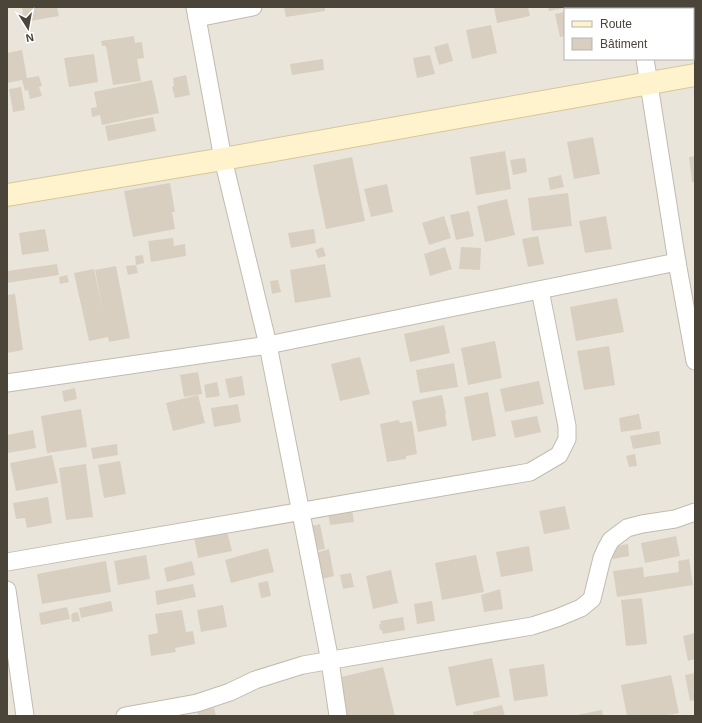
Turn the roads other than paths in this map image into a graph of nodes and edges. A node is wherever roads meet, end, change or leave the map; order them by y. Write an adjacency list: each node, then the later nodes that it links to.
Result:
1 (253, 7): 2 (street)
2 (196, 13): 6 (street)
3 (645, 60): 5 (street)
4 (695, 75): 5 (main road)
5 (648, 83): 6 (main road); 8 (street)
6 (223, 159): 7 (main road); 10 (street)
7 (7, 194)
8 (677, 262): 9 (street); 11 (street)
9 (540, 290): 10 (street); 13 (street)
10 (268, 344): 12 (street); 13 (street)
11 (695, 361)
12 (7, 383)
13 (300, 511): 15 (street); 17 (street)
14 (695, 512): 17 (street)
15 (7, 562)
16 (7, 590): 18 (street)
17 (330, 661): 19 (street); 20 (street)
18 (25, 716)
19 (125, 716)
20 (338, 716)

